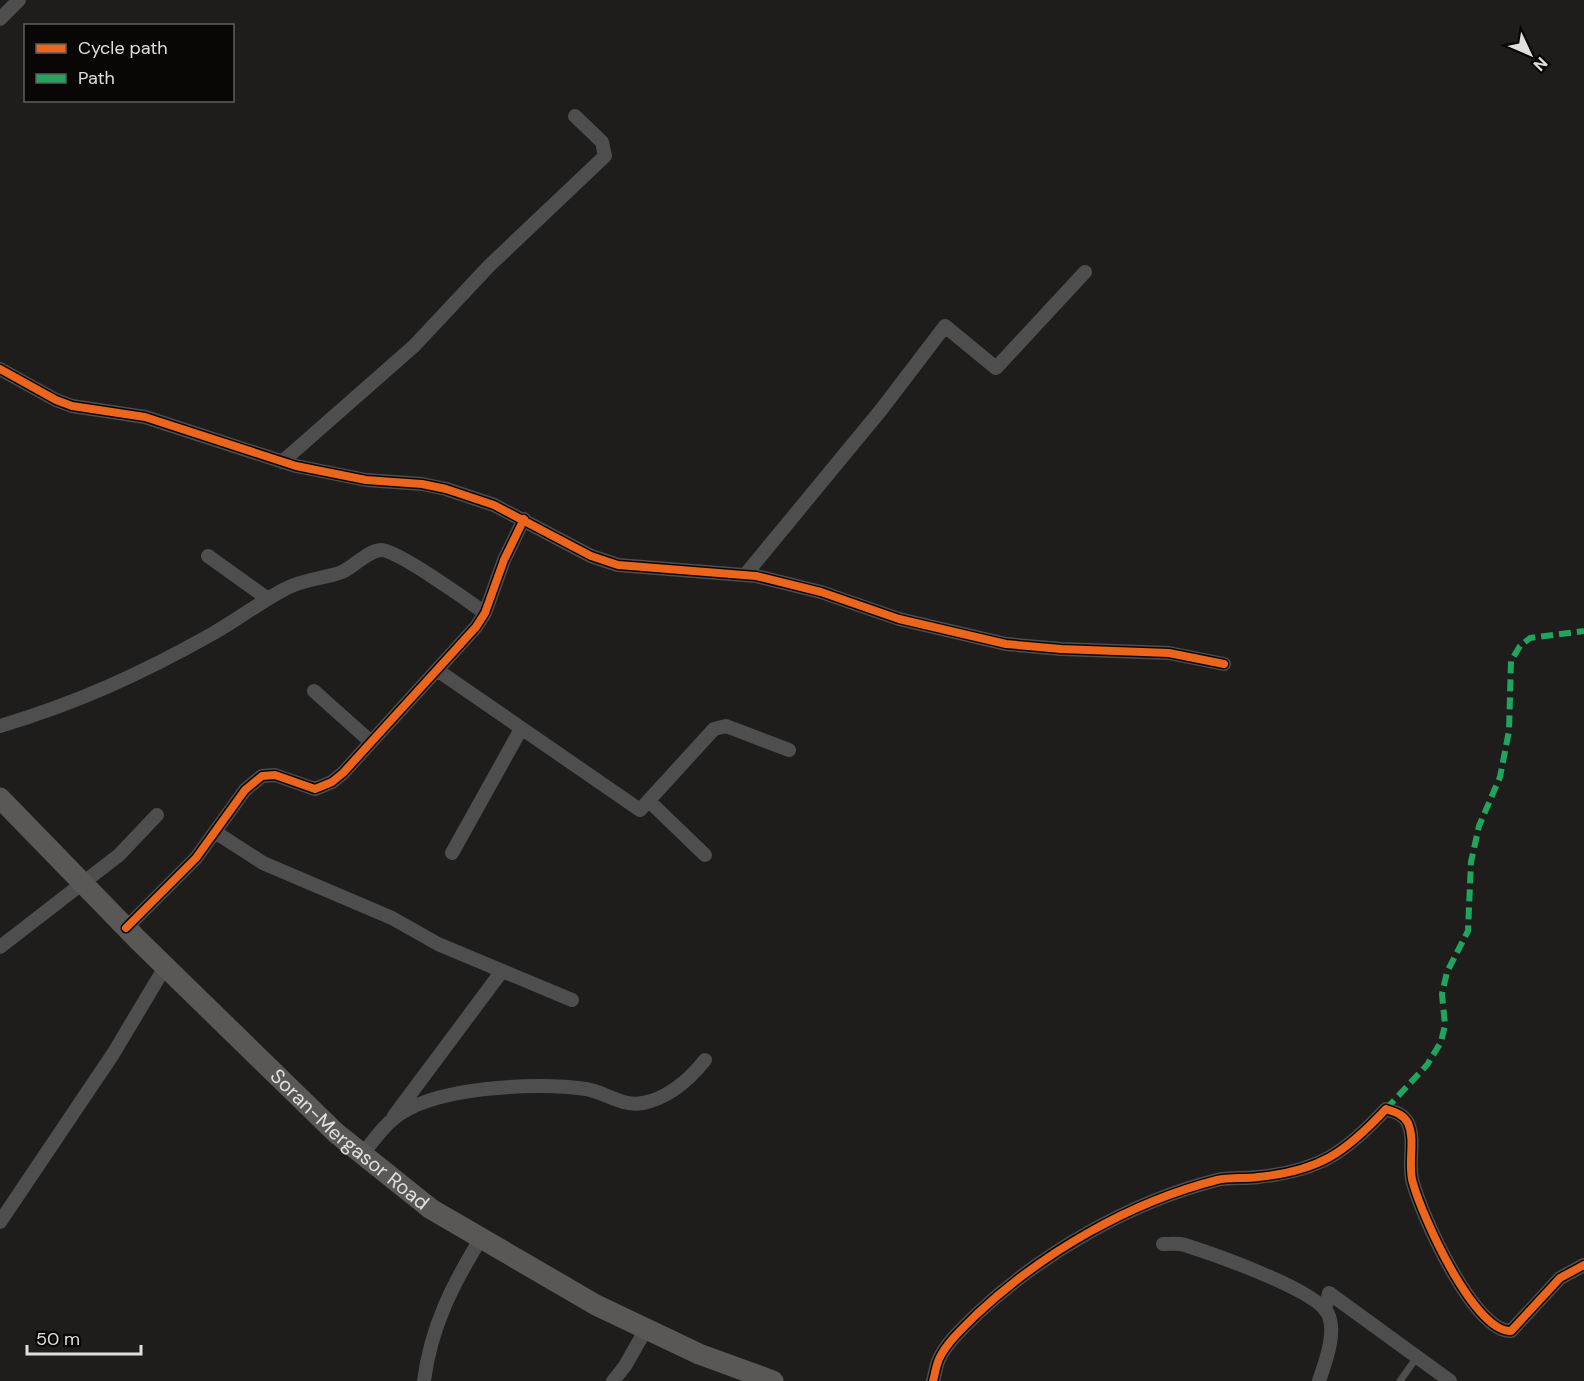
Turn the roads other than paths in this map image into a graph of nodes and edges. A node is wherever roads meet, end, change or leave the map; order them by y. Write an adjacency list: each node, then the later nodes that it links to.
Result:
1 (19, 0): 2 (street)
2 (0, 19)
3 (575, 116): 6 (street)
4 (1085, 272): 9 (street)
5 (0, 369): 6 (street)
6 (282, 462): 7 (street)
7 (524, 519): 9 (street); 11 (street)
8 (208, 556): 10 (street)
9 (746, 575): 12 (street)
10 (268, 599): 11 (street); 15 (street)
11 (485, 613): 13 (street)
12 (1224, 664)
13 (437, 670): 16 (street); 17 (street)
14 (315, 691): 17 (street)
15 (0, 726)
16 (520, 729): 20 (street); 23 (street)
17 (372, 742): 22 (street)
18 (789, 750): 20 (street)
19 (0, 798): 25 (main road, Soran-Mergasor Road)
20 (649, 801): 24 (street)
21 (158, 815): 25 (street)
22 (215, 831): 26 (street); 29 (street)
23 (452, 853)
24 (705, 855)
25 (83, 883): 26 (main road, Soran-Mergasor Road); 27 (street)
26 (126, 928): 28 (main road, Soran-Mergasor Road)
27 (0, 947)
28 (165, 967): 33 (main road, Soran-Mergasor Road); 34 (street)
29 (502, 971): 30 (street); 32 (street)
30 (572, 1000)
31 (705, 1060): 32 (street)
32 (393, 1119): 33 (street)
33 (362, 1154): 35 (main road, Soran-Mergasor Road)
34 (0, 1222)
35 (481, 1238): 39 (main road, Soran-Mergasor Road); 41 (street)
36 (1163, 1244): 38 (street)
37 (1584, 1265): 44 (street)
38 (1325, 1310): 40 (street); 45 (street)
39 (646, 1329): 42 (street); 43 (main road, Soran-Mergasor Road)
40 (1417, 1357): 46 (lane); 47 (street)
41 (424, 1381)
42 (613, 1381)
43 (773, 1381)
44 (933, 1381)
45 (1319, 1381)
46 (1400, 1381)
47 (1450, 1381)

